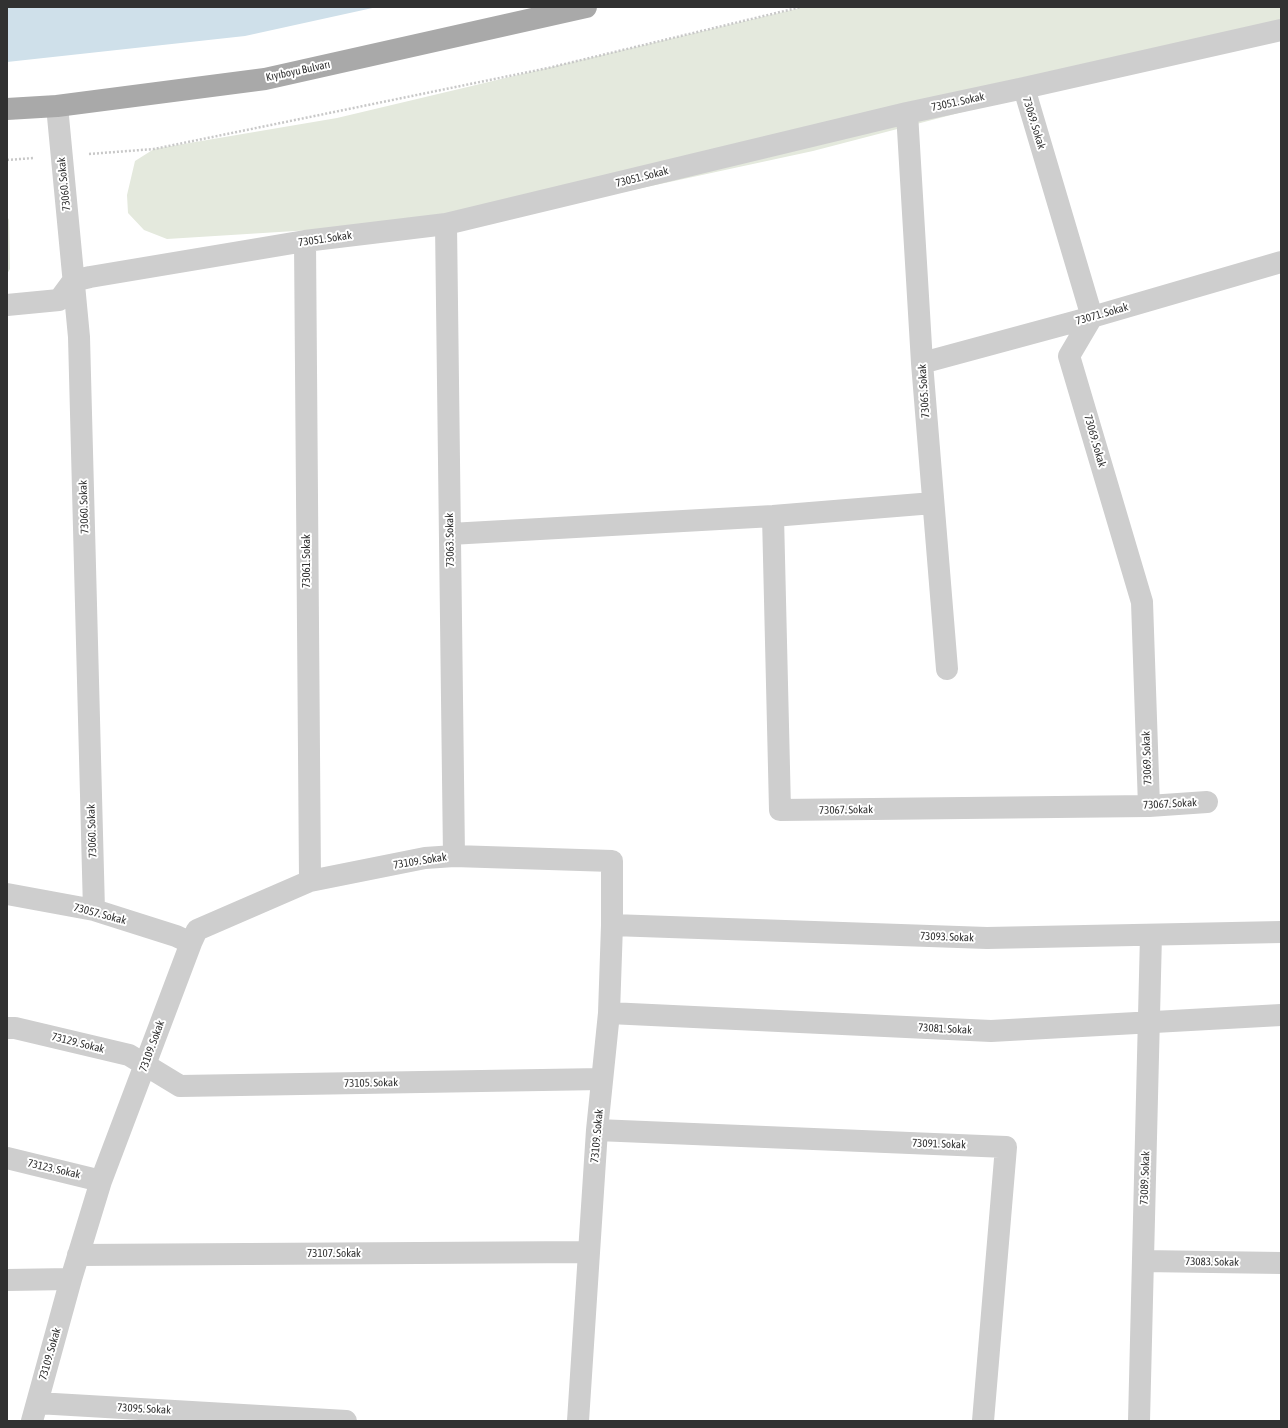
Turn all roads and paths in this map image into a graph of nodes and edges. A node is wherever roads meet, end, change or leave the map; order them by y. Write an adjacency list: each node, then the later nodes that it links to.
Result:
1 (586, 7): 5 (main road, Kıyıboyu Bulvarı)
2 (801, 7): 8 (path)
3 (1281, 30): 4 (street, 73051. Sokak)
4 (1024, 88): 7 (street, 73051. Sokak); 15 (street, 73069. Sokak)
5 (57, 106): 6 (main road, Kıyıboyu Bulvarı); 8 (street, 73060. Sokak)
6 (7, 109)
7 (907, 113): 10 (street, 73051. Sokak); 16 (street, 73065. Sokak)
8 (61, 156): 9 (path); 13 (street, 73060. Sokak)
9 (7, 160)
10 (446, 224): 11 (street, 73051. Sokak); 19 (street, 73063. Sokak)
11 (305, 241): 13 (street, 73051. Sokak); 24 (street, 73061. Sokak)
12 (1281, 262): 15 (street, 73071. Sokak)
13 (73, 281): 14 (street); 26 (street, 73060. Sokak)
14 (7, 305)
15 (1092, 317): 16 (street, 73071. Sokak); 22 (street, 73069. Sokak)
16 (922, 363): 17 (street, 73065. Sokak)
17 (933, 503): 18 (street); 20 (street, 73065. Sokak)
18 (773, 516): 19 (street); 22 (street, 73067. Sokak)
19 (450, 534): 23 (street, 73063. Sokak)
20 (947, 669)
21 (1207, 802): 22 (street, 73067. Sokak)
22 (1149, 806)
23 (454, 856): 24 (street, 73109. Sokak); 27 (street, 73109. Sokak)
24 (310, 881): 30 (street, 73109. Sokak)
25 (7, 894): 26 (street, 73057. Sokak)
26 (94, 910): 30 (street, 73057. Sokak)
27 (612, 925): 29 (street, 73093. Sokak); 31 (street, 73109. Sokak)
28 (1281, 932): 29 (street, 73093. Sokak)
29 (1151, 935): 33 (street, 73089. Sokak)
30 (191, 944): 35 (street, 73109. Sokak)
31 (609, 1013): 33 (street, 73081. Sokak); 36 (street, 73109. Sokak)
32 (1281, 1015): 33 (street, 73081. Sokak)
33 (1150, 1022): 42 (street, 73089. Sokak)
34 (7, 1028): 35 (street, 73129. Sokak)
35 (145, 1066): 36 (street, 73105. Sokak); 39 (street, 73109. Sokak)
36 (602, 1079): 37 (street, 73109. Sokak)
37 (597, 1130): 40 (street, 73109. Sokak); 49 (street, 73091. Sokak)
38 (7, 1158): 39 (street, 73123. Sokak)
39 (101, 1181): 41 (street, 73109. Sokak)
40 (589, 1252): 41 (street, 73107. Sokak); 48 (street, 73109. Sokak)
41 (78, 1255): 45 (street, 73109. Sokak)
42 (1143, 1262): 43 (street, 73083. Sokak); 50 (street, 73089. Sokak)
43 (1281, 1263)
44 (7, 1280): 45 (street)
45 (71, 1280): 46 (street, 73109. Sokak)
46 (34, 1412): 47 (street, 73095. Sokak)
47 (346, 1421)
48 (578, 1421)
49 (984, 1421)
50 (1139, 1421)

